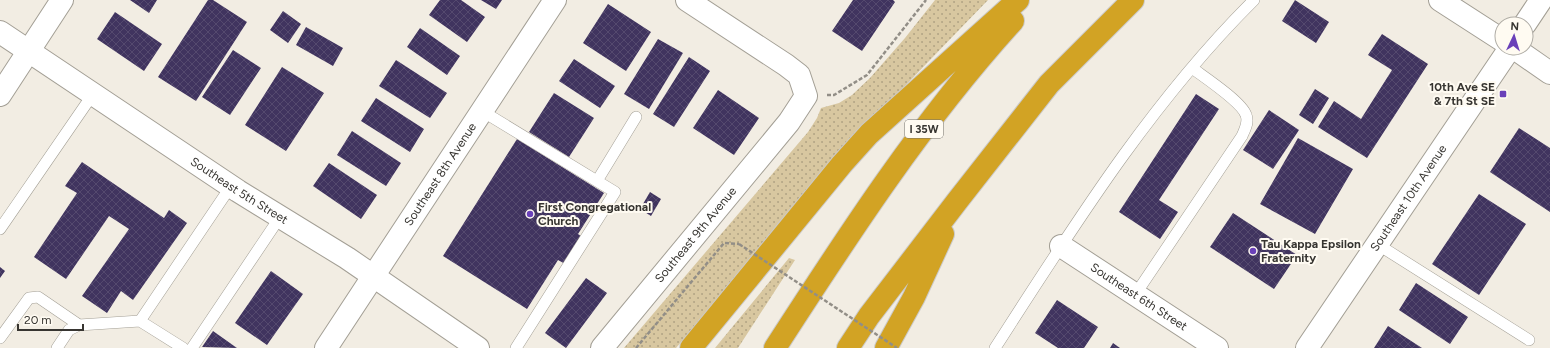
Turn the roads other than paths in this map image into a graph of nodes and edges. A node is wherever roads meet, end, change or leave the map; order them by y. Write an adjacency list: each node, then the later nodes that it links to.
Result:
1 (62, 0): 13 (street)
2 (555, 0): 20 (street, Southeast 8th Avenue)
3 (688, 0): 41 (street, Southeast 9th Avenue)
4 (1018, 0): 42 (highway)
5 (1032, 0): 43 (highway, I 35W)
6 (1133, 0): 24 (highway)
7 (1254, 0): 16 (lane)
8 (1440, 0): 12 (street)
9 (1540, 0): 10 (street)
10 (1530, 16)
11 (0, 32): 13 (street, Southeast 5th Street)
12 (1494, 35)
13 (28, 52): 18 (street, Southeast 5th Street); 19 (street)
14 (1505, 56): 27 (street, Southeast 10th Avenue)
15 (1526, 56): 17 (street)
16 (1192, 68): 28 (lane); 30 (lane)
17 (1550, 73)
18 (93, 94): 23 (street, Southeast 5th Street); 26 (lane)
19 (0, 95)
20 (482, 111): 22 (lane); 29 (street, Southeast 8th Avenue)
21 (636, 117): 22 (lane)
22 (597, 181): 40 (lane)
23 (231, 186): 25 (street, Southeast 5th Street); 31 (lane)
24 (958, 200): 44 (highway); 45 (highway)
25 (280, 217): 29 (street, Southeast 5th Street); 37 (lane)
26 (0, 229)
27 (1377, 244): 34 (lane); 48 (street, Southeast 10th Avenue)
28 (1061, 246): 30 (street, Southeast 6th Street); 46 (lane)
29 (372, 277): 38 (street, Southeast 8th Avenue); 39 (street, Southeast 5th Street)
30 (1135, 295): 47 (street, Southeast 6th Street)
31 (140, 321): 32 (lane); 36 (lane)
32 (79, 324): 33 (lane); 35 (lane)
33 (0, 338)
34 (1529, 340)
35 (57, 348)
36 (183, 348)
37 (192, 348)
38 (326, 348)
39 (478, 348)
40 (516, 348)
41 (602, 348)
42 (691, 348)
43 (775, 348)
44 (848, 348)
45 (886, 348)
46 (995, 348)
47 (1217, 348)
48 (1307, 348)

